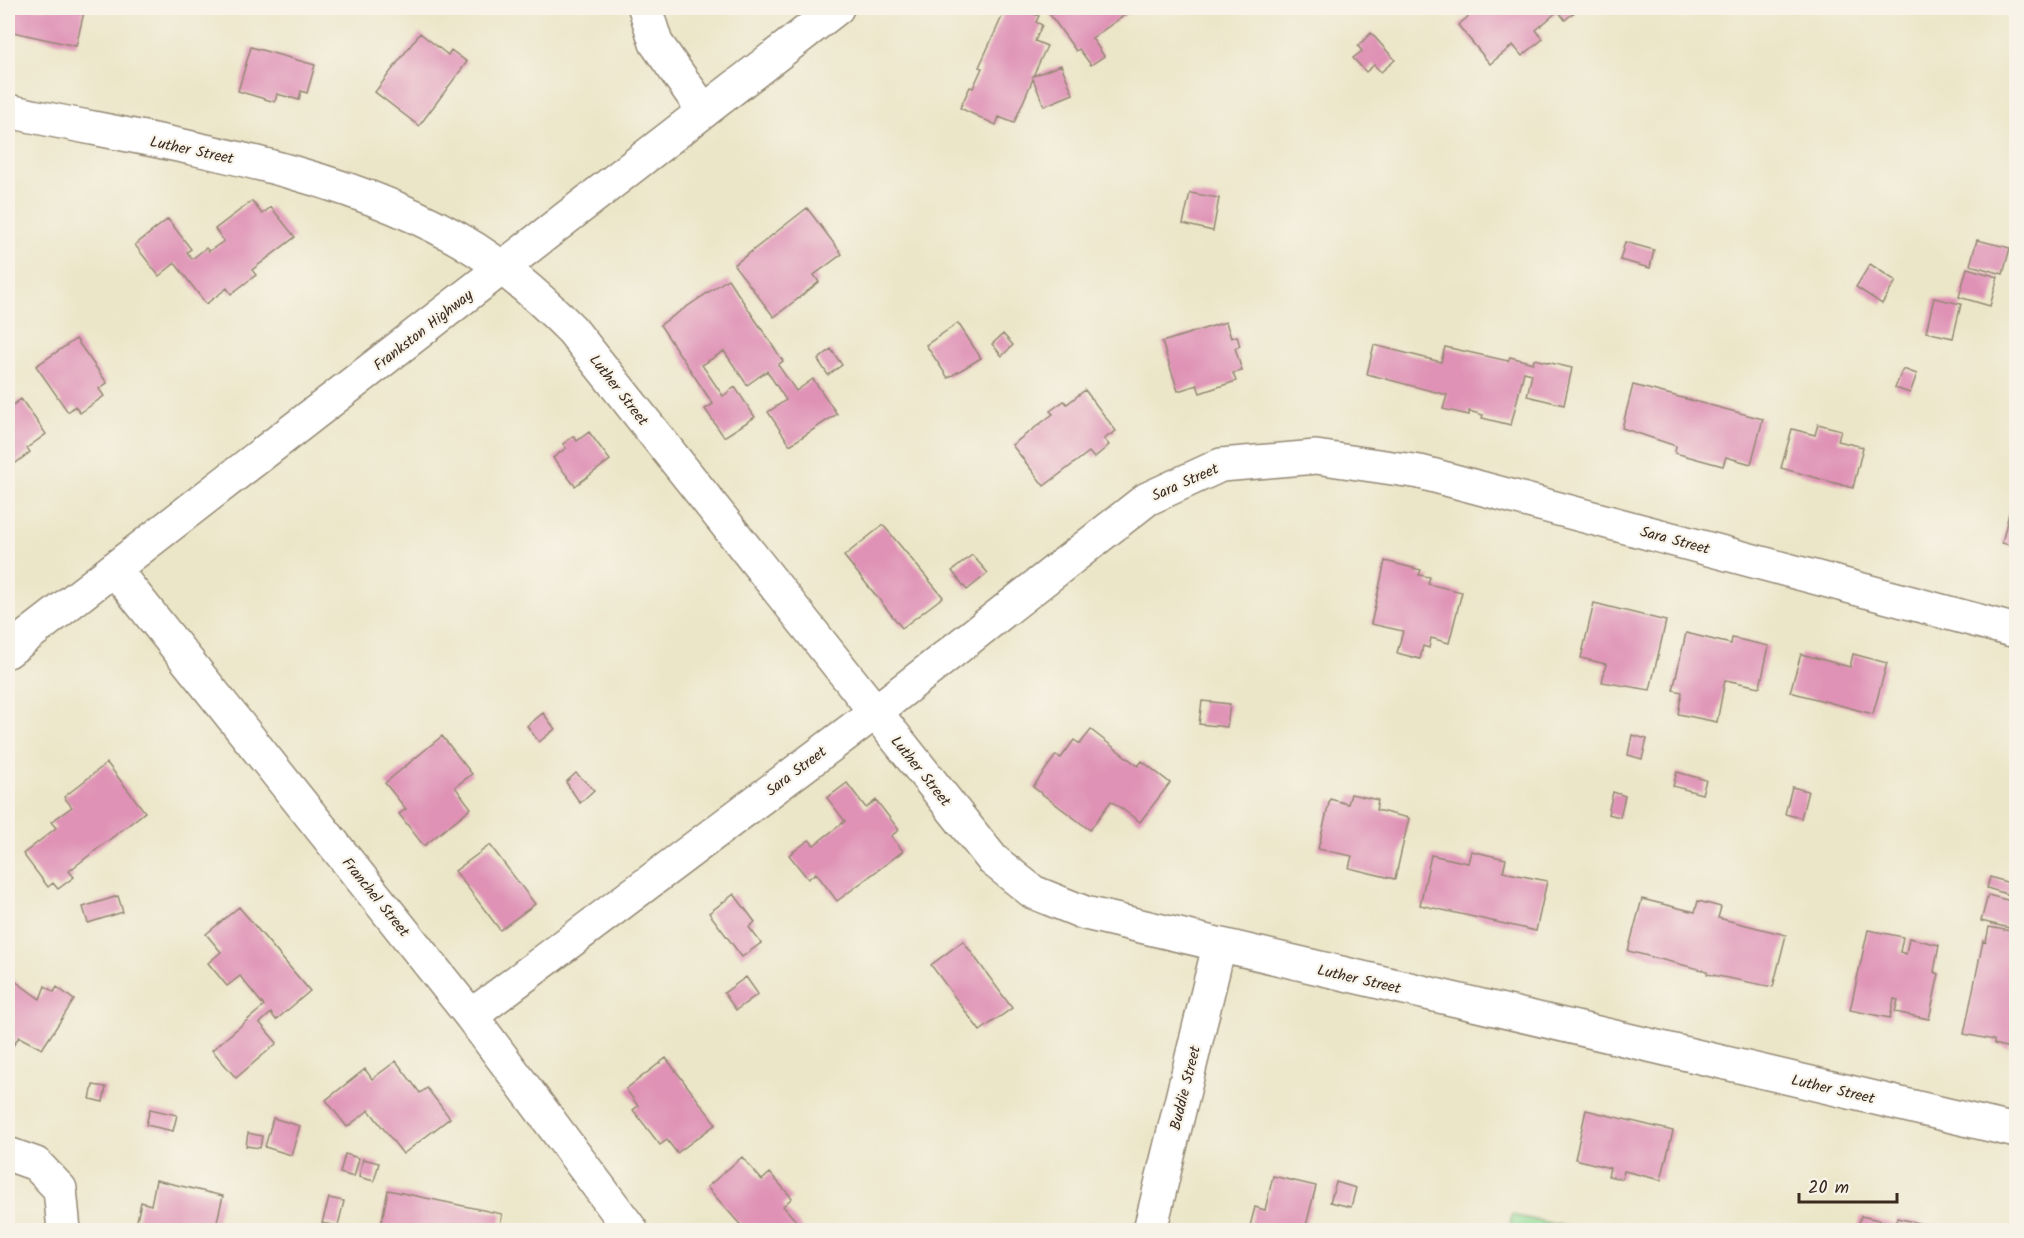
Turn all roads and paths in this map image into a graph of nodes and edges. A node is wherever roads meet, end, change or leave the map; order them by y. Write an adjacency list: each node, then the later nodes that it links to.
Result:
1 (645, 8): 4 (street)
2 (837, 8): 4 (street, Frankston Highway)
3 (8, 111): 5 (street, Luther Street)
4 (704, 111): 5 (street, Frankston Highway)
5 (503, 268): 6 (street, Frankston Highway); 9 (street, Luther Street)
6 (114, 569): 8 (street, Frankston Highway); 11 (street, Franchel Street)
7 (2016, 632): 9 (street, Sara Street)
8 (8, 651)
9 (874, 713): 10 (street, Luther Street); 11 (street, Sara Street)
10 (1219, 946): 12 (street, Luther Street); 16 (street, Buddie Street)
11 (471, 1016): 14 (street, Franchel Street)
12 (2016, 1131)
13 (8, 1154): 15 (street)
14 (621, 1225)
15 (64, 1230)
16 (1150, 1230)

